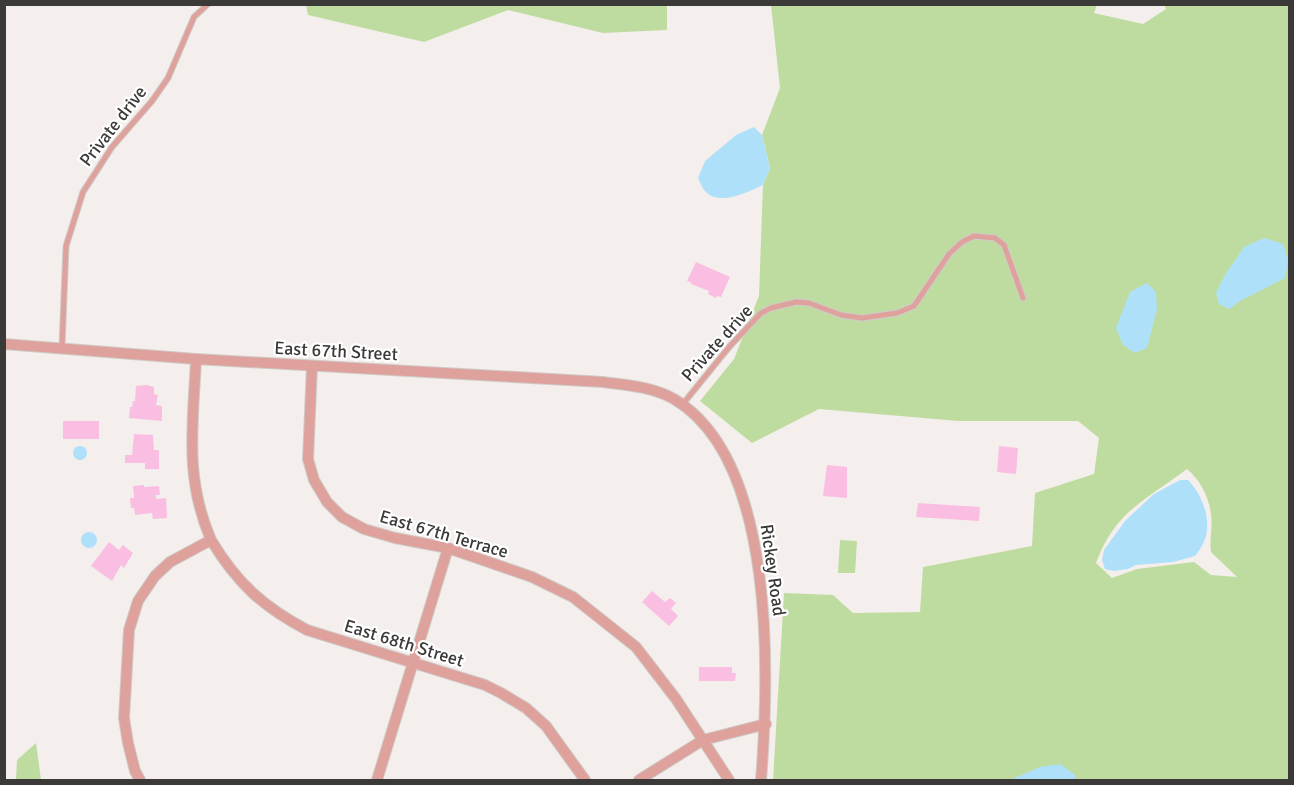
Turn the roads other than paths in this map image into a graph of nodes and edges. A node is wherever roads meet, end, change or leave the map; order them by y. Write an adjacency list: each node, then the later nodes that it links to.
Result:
1 (208, 4): 4 (lane, Private drive)
2 (1023, 298): 8 (lane, Private drive)
3 (4, 344): 4 (street, East 67th Street)
4 (62, 347): 5 (street, East 67th Street)
5 (196, 359): 6 (street, East 67th Street); 9 (street, East 68th Street)
6 (312, 366): 7 (street, East 67th Street); 10 (street, East 67th Terrace)
7 (664, 395): 8 (street, Rickey Road)
8 (682, 405): 12 (street, Rickey Road)
9 (211, 540): 11 (street, East 68th Street); 14 (street)
10 (448, 548): 11 (street); 13 (street, East 67th Terrace)
11 (413, 663): 15 (street); 16 (street, East 68th Street)
12 (766, 724): 13 (street); 19 (street, Rickey Road)
13 (702, 740): 17 (street); 18 (street, East 67th Terrace)
14 (140, 780)
15 (377, 780)
16 (585, 780)
17 (639, 780)
18 (729, 780)
19 (761, 780)

